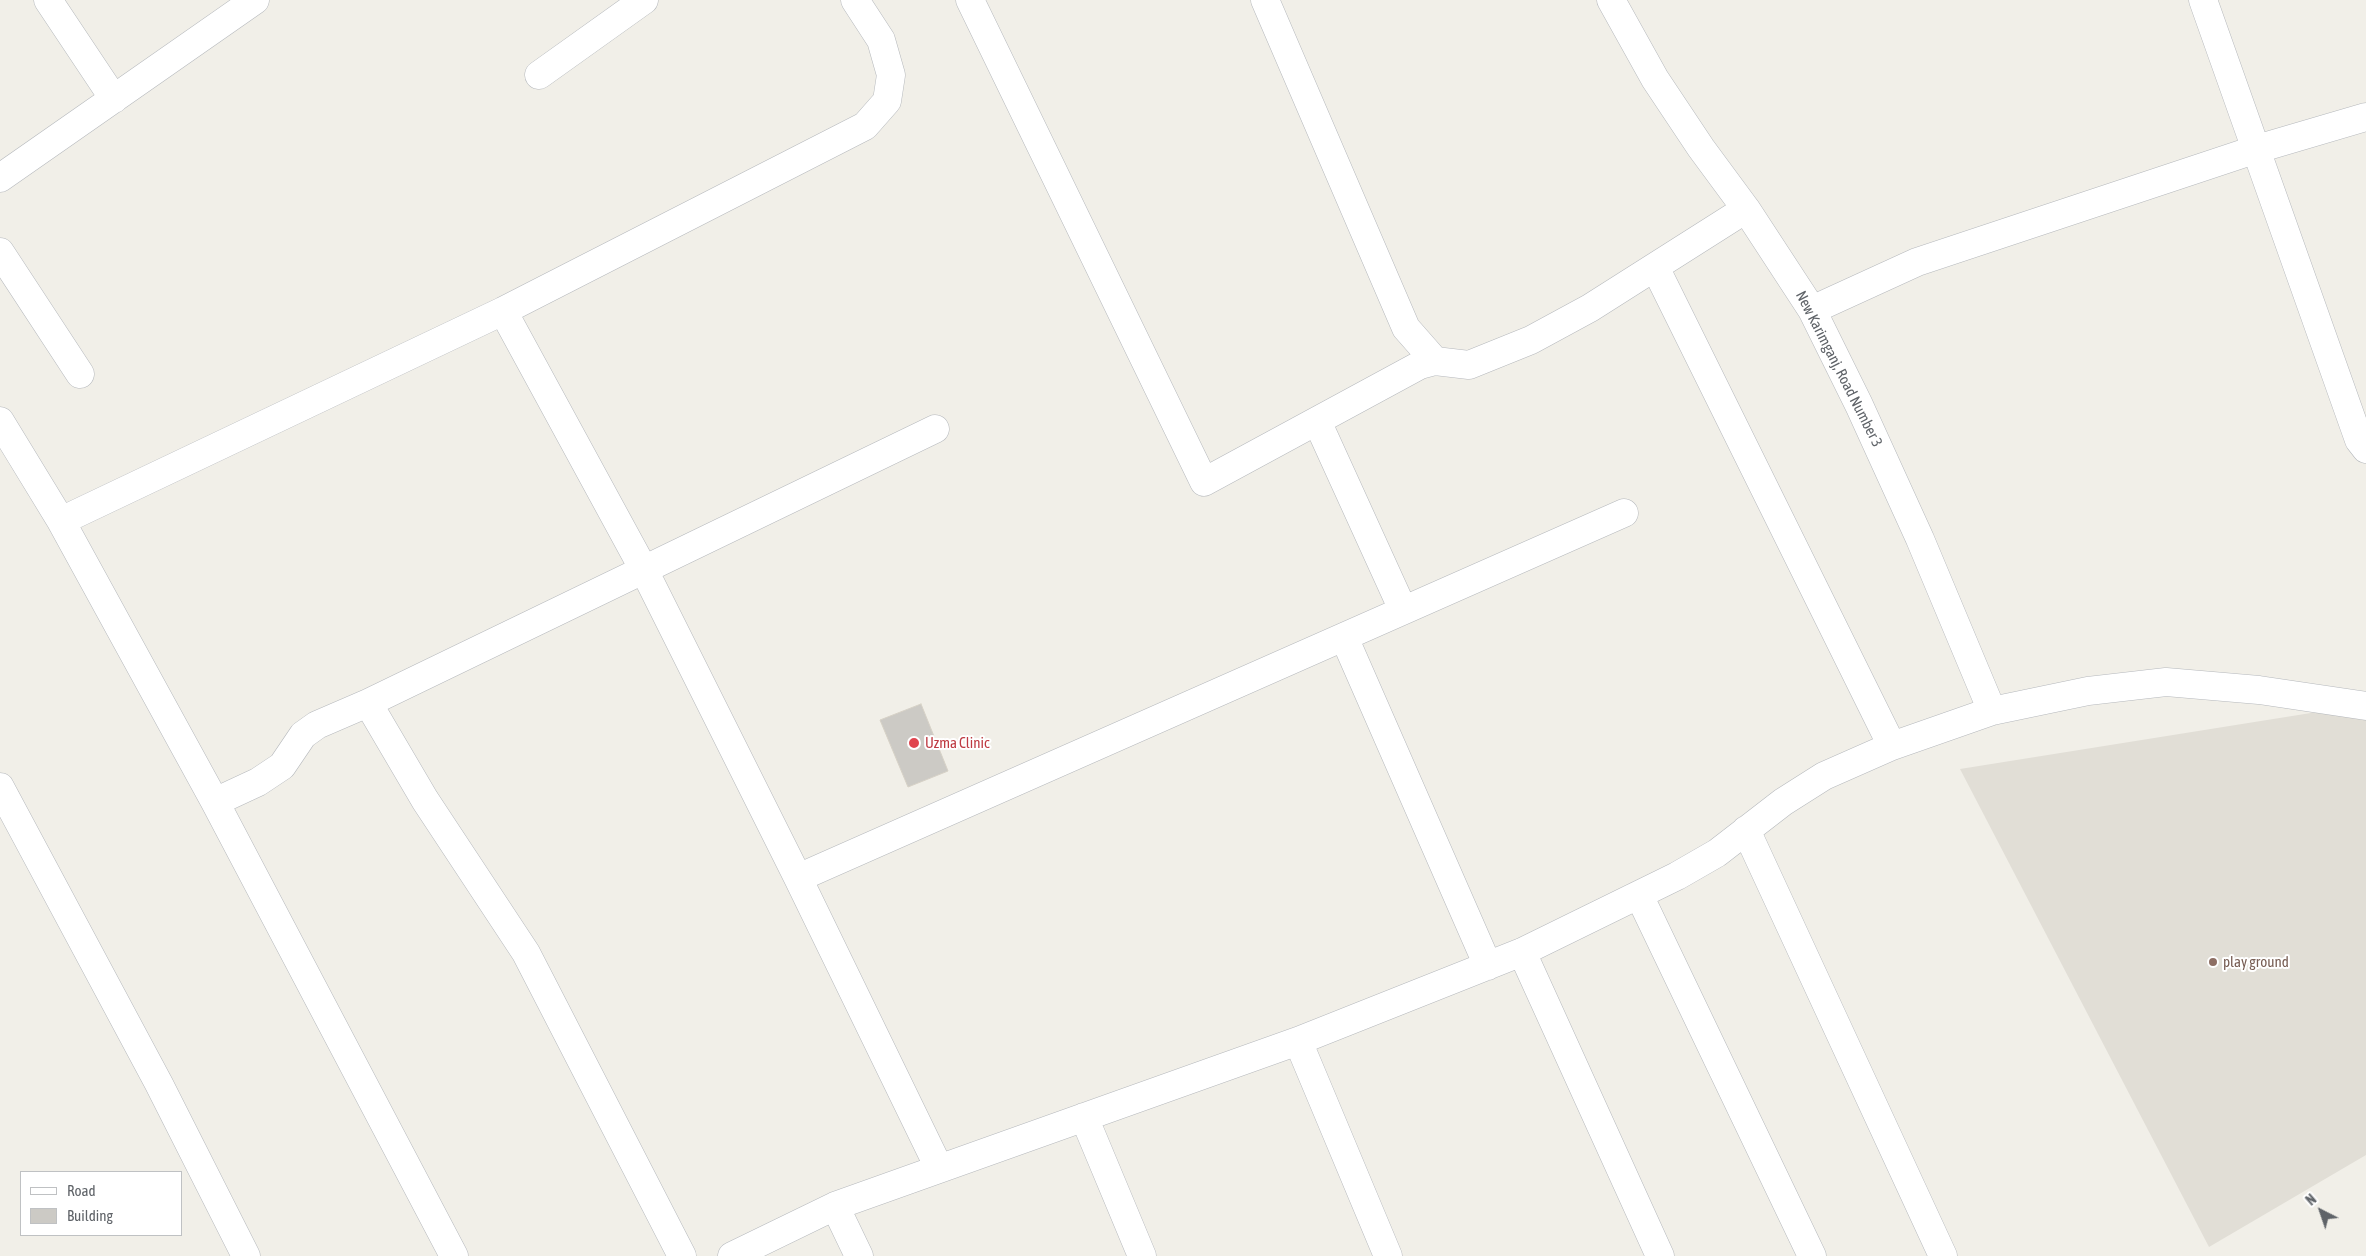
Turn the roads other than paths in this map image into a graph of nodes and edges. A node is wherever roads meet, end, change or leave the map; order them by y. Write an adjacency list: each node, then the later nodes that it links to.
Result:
1 (48, 0): 10 (street)
2 (644, 0): 9 (street)
3 (855, 0): 18 (street)
4 (970, 0): 22 (street)
5 (1265, 0): 19 (street)
6 (1611, 0): 14 (street, New Karimganj, Road Number 3)
7 (2204, 0): 12 (street)
8 (252, 1): 10 (street)
9 (539, 75)
10 (114, 99): 13 (street)
11 (2366, 117): 12 (street)
12 (2257, 149): 17 (street); 24 (street)
13 (0, 178)
14 (1746, 208): 16 (street); 17 (street, New Karimganj, Road Number 3)
15 (0, 252): 20 (street)
16 (1655, 267): 19 (street); 33 (street)
17 (1812, 310): 32 (street, New Karimganj, Road Number 3)
18 (503, 311): 26 (street); 27 (street)
19 (1435, 361): 22 (street)
20 (80, 374)
21 (0, 421): 26 (street)
22 (1317, 422): 28 (street)
23 (934, 429): 27 (street)
24 (2366, 449)
25 (1624, 513): 28 (street)
26 (61, 521): 35 (street)
27 (644, 570): 30 (street); 37 (street)
28 (1403, 610): 29 (street)
29 (1344, 637): 37 (street); 40 (street)
30 (368, 703): 35 (street); 47 (street)
31 (2366, 706): 32 (street)
32 (1992, 711): 33 (street)
33 (1892, 746): 36 (street)
34 (0, 787): 45 (street)
35 (215, 802): 46 (street)
36 (1746, 830): 38 (street); 54 (street)
37 (798, 878): 43 (street)
38 (1639, 895): 39 (street); 53 (street)
39 (1522, 952): 40 (street); 52 (street)
40 (1488, 966): 41 (street)
41 (1298, 1041): 42 (street); 51 (street)
42 (1084, 1116): 43 (street); 50 (street)
43 (939, 1168): 44 (street)
44 (835, 1206): 48 (street); 49 (street)
45 (246, 1256)
46 (454, 1256)
47 (682, 1256)
48 (732, 1256)
49 (859, 1256)
50 (1142, 1256)
51 (1388, 1256)
52 (1660, 1256)
53 (1812, 1256)
54 (1943, 1256)

